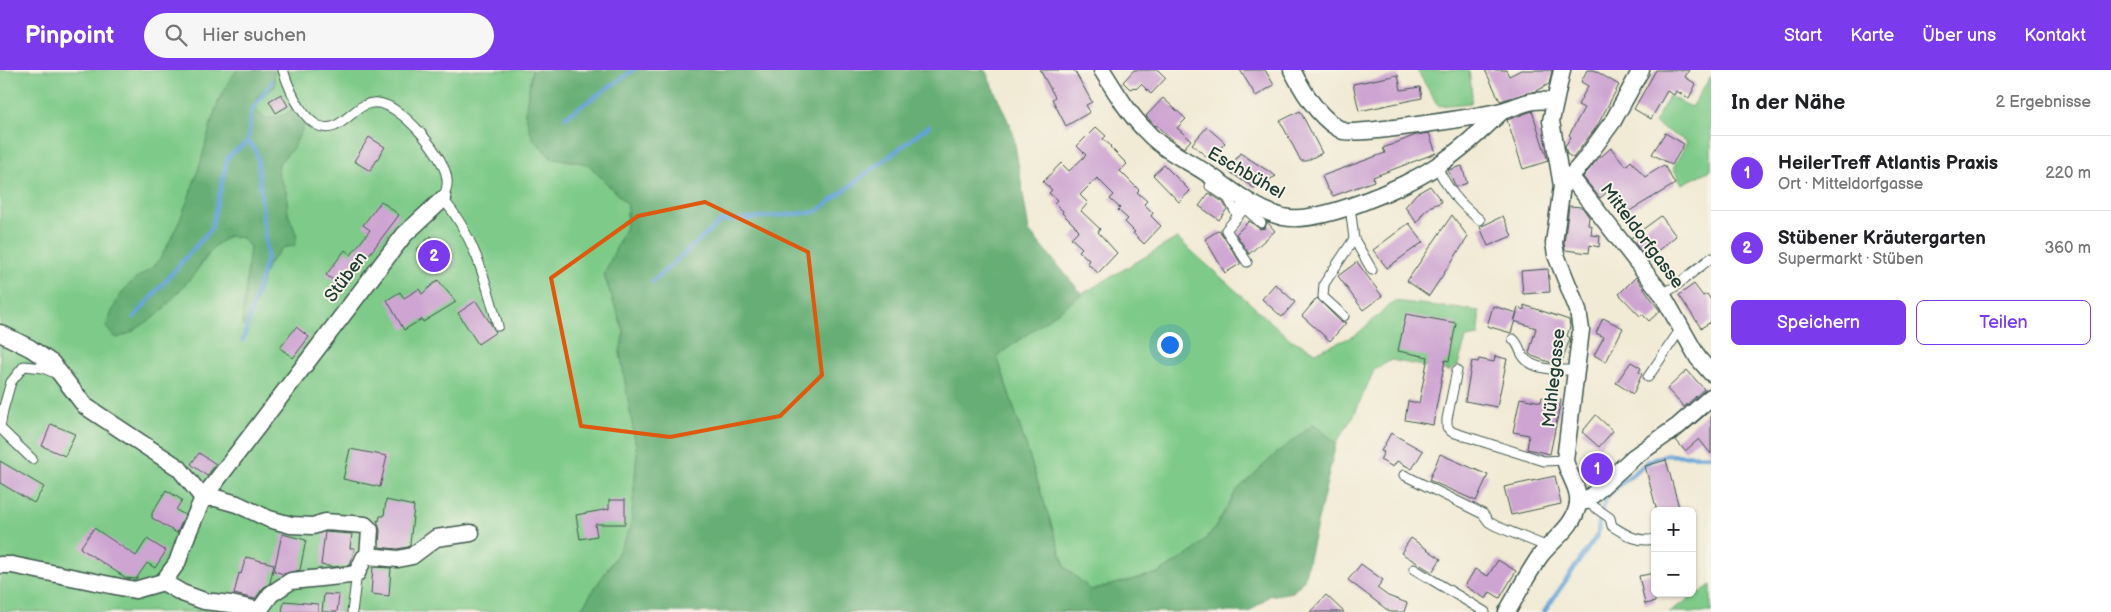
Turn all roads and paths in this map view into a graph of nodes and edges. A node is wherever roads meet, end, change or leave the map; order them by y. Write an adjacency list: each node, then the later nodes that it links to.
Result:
1 (283, 70): 12 (lane)
2 (1102, 70): 11 (street, Eschbühel)
3 (1292, 70): 7 (street)
4 (1562, 70): 6 (street, Mühlegasse)
5 (1641, 70): 9 (street)
6 (1554, 102): 7 (street); 9 (street, Mühlegasse)
7 (1502, 111): 8 (street, Eschbühel)
8 (1437, 166): 13 (street, Eschbühel); 15 (lane)
9 (1566, 181): 21 (street, Mitteldorfgasse); 28 (street, Mühlegasse)
10 (1210, 186): 14 (lane)
11 (1235, 193): 13 (street, Eschbühel); 14 (lane)
12 (443, 199): 23 (lane); 36 (street, Stüben)
13 (1350, 206): 17 (lane)
14 (1241, 212): 16 (lane); 19 (lane)
15 (1480, 220)
16 (1261, 223)
17 (1354, 239): 20 (lane); 22 (lane)
18 (1711, 258): 21 (lane)
19 (1247, 262)
20 (1372, 270)
21 (1662, 294): 24 (street, Mitteldorfgasse)
22 (1344, 316)
23 (498, 326)
24 (1682, 327): 29 (street, Mitteldorfgasse); 31 (lane)
25 (0, 333): 30 (street)
26 (1513, 338): 28 (lane)
27 (1456, 370): 34 (lane)
28 (1576, 370): 34 (street, Mühlegasse)
29 (1711, 373)
30 (60, 375): 33 (lane); 36 (street)
31 (1648, 377)
32 (1711, 396): 37 (street)
33 (32, 459)
34 (1565, 460): 37 (street, Mühlegasse)
35 (1404, 475): 40 (lane)
36 (203, 498): 41 (street); 45 (street, Stüben)
37 (1586, 504): 39 (lane); 40 (street)
38 (471, 532): 41 (street)
39 (1651, 539)
40 (1549, 546): 49 (street)
41 (368, 556): 44 (street)
42 (0, 565): 45 (street)
43 (1414, 569): 48 (lane)
44 (357, 573): 46 (street); 47 (lane)
45 (163, 582): 46 (street)
46 (258, 611)
47 (352, 612)
48 (1485, 612)
49 (1508, 612)

